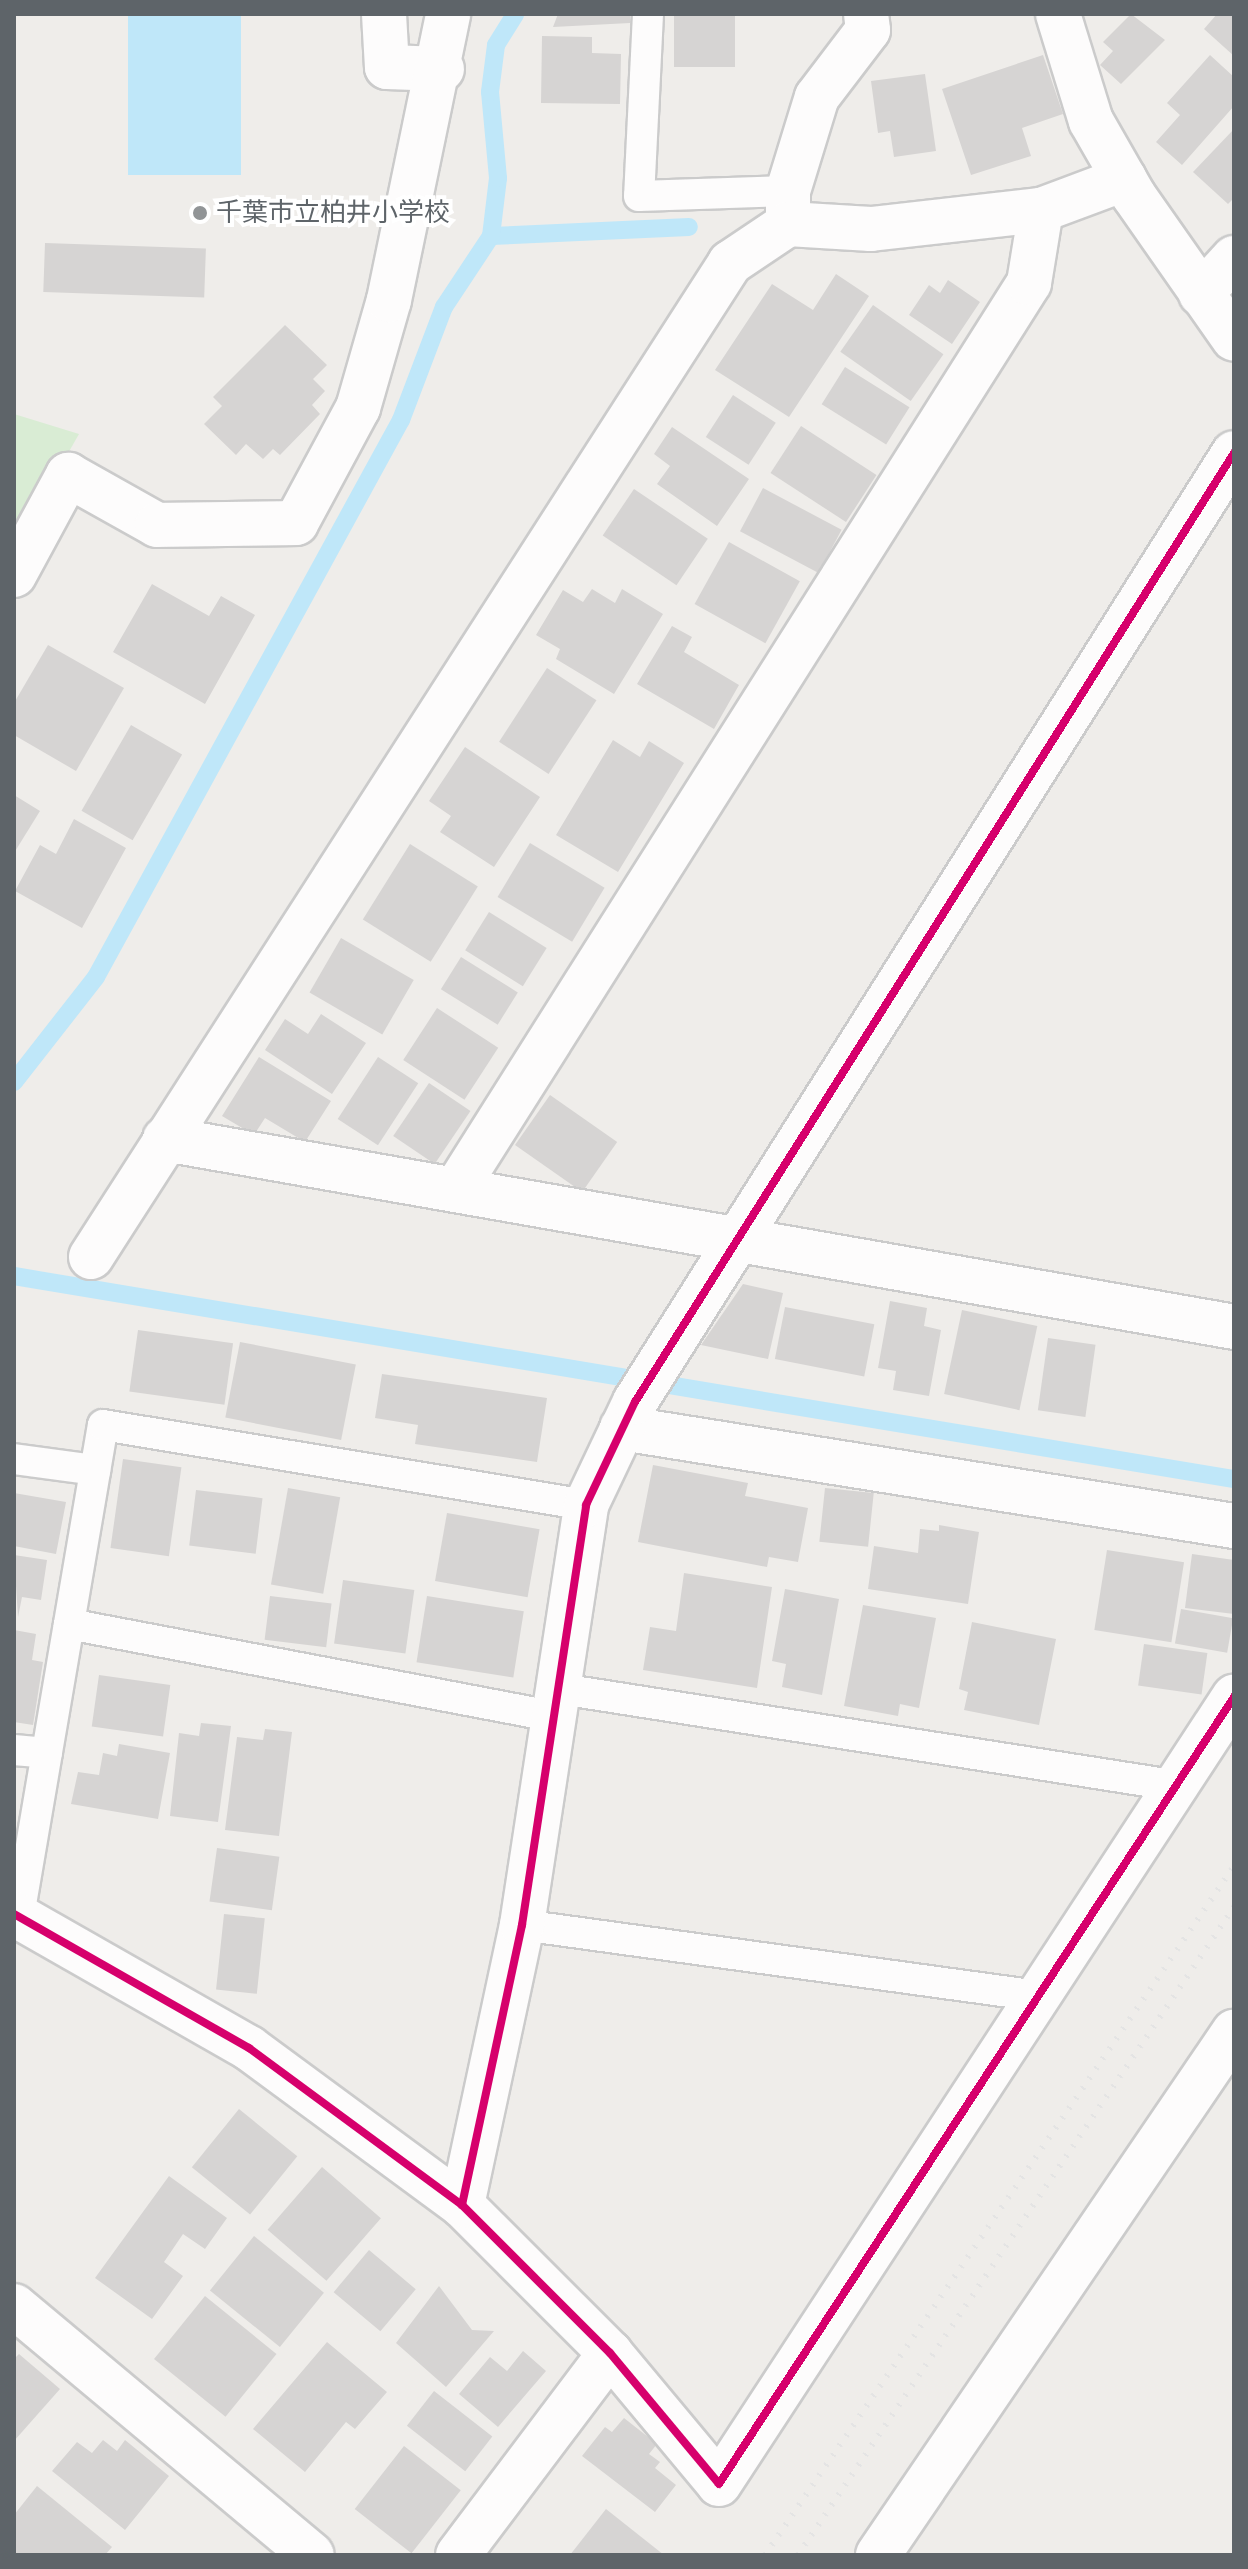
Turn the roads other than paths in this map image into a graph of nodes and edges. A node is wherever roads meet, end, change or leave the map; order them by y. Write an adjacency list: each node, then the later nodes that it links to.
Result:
1 (384, 14): 6 (street)
2 (448, 14): 6 (street)
3 (648, 14): 8 (lane)
4 (866, 14): 8 (street)
5 (1058, 14): 7 (street)
6 (442, 69): 14 (street)
7 (1124, 179): 9 (street); 11 (street)
8 (788, 208): 9 (street); 15 (street)
9 (1041, 210): 16 (street)
10 (1234, 258): 11 (street)
11 (1201, 294): 12 (street)
12 (1234, 339)
13 (1234, 453): 17 (street)
14 (14, 575)
15 (165, 1139): 16 (street); 18 (street)
16 (456, 1189): 17 (street)
17 (739, 1240): 19 (street); 20 (street)
18 (91, 1257)
19 (1234, 1327)
20 (629, 1415): 23 (street); 24 (street)
21 (14, 1459): 22 (lane)
22 (95, 1470): 23 (lane); 25 (lane)
23 (586, 1505): 27 (street)
24 (1234, 1526)
25 (69, 1624): 27 (lane); 29 (lane)
26 (1234, 1697): 30 (street)
27 (558, 1703): 30 (lane); 32 (street)
28 (14, 1750): 29 (lane)
29 (47, 1753): 31 (lane)
30 (1178, 1786): 33 (street)
31 (17, 1915): 35 (street)
32 (522, 1925): 33 (lane); 35 (street)
33 (1038, 1996): 37 (street)
34 (1234, 2032): 40 (street)
35 (462, 2205): 37 (street)
36 (14, 2306): 38 (street)
37 (610, 2353): 39 (street)
38 (312, 2555)
39 (458, 2555)
40 (878, 2555)

